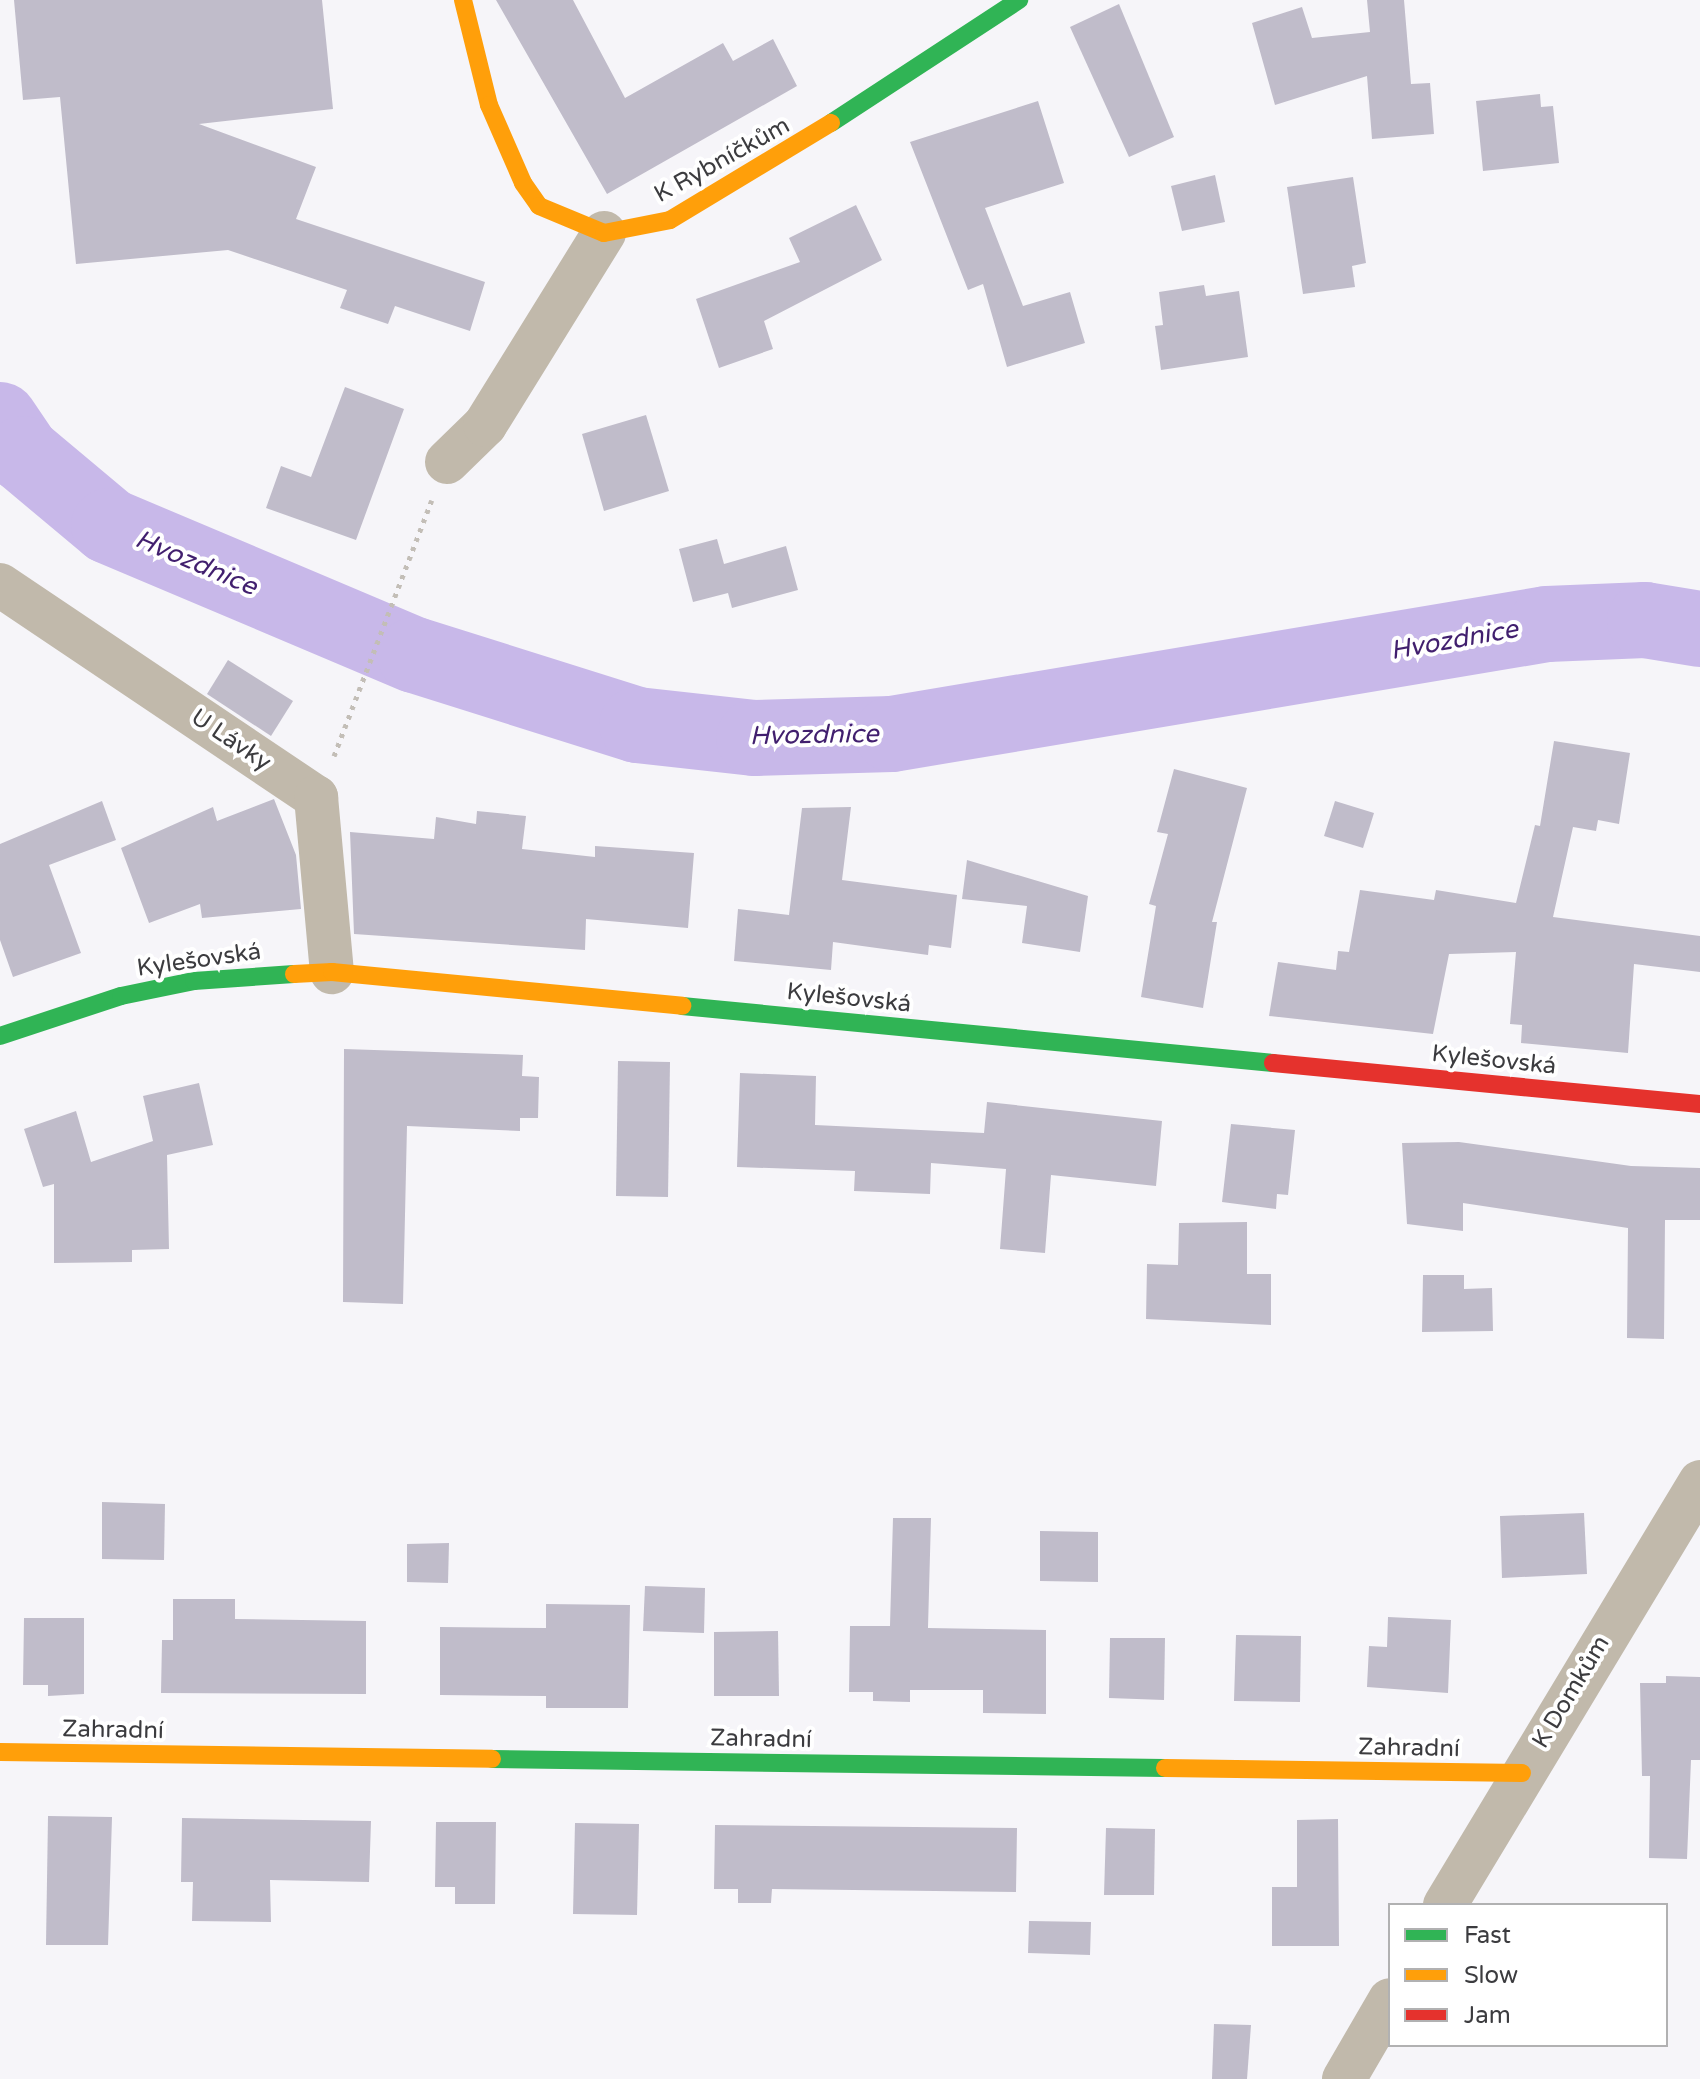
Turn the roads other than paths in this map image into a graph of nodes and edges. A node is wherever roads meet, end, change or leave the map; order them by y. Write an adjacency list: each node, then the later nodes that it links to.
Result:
1 (463, 0): 3 (street)
2 (1019, 0): 3 (street, K Rybníčkům)
3 (604, 233): 4 (street)
4 (447, 462)
5 (0, 585): 6 (street, U Lávky)
6 (332, 972): 7 (street, Kylešovská); 8 (street, Kylešovská)
7 (0, 1036)
8 (1700, 1104)
9 (1700, 1482): 11 (street, K Domkům)
10 (0, 1752): 11 (street, Zahradní)
11 (1522, 1773): 12 (street, K Domkům)
12 (1446, 1903)
13 (1388, 2003): 14 (street)
14 (1344, 2079)

